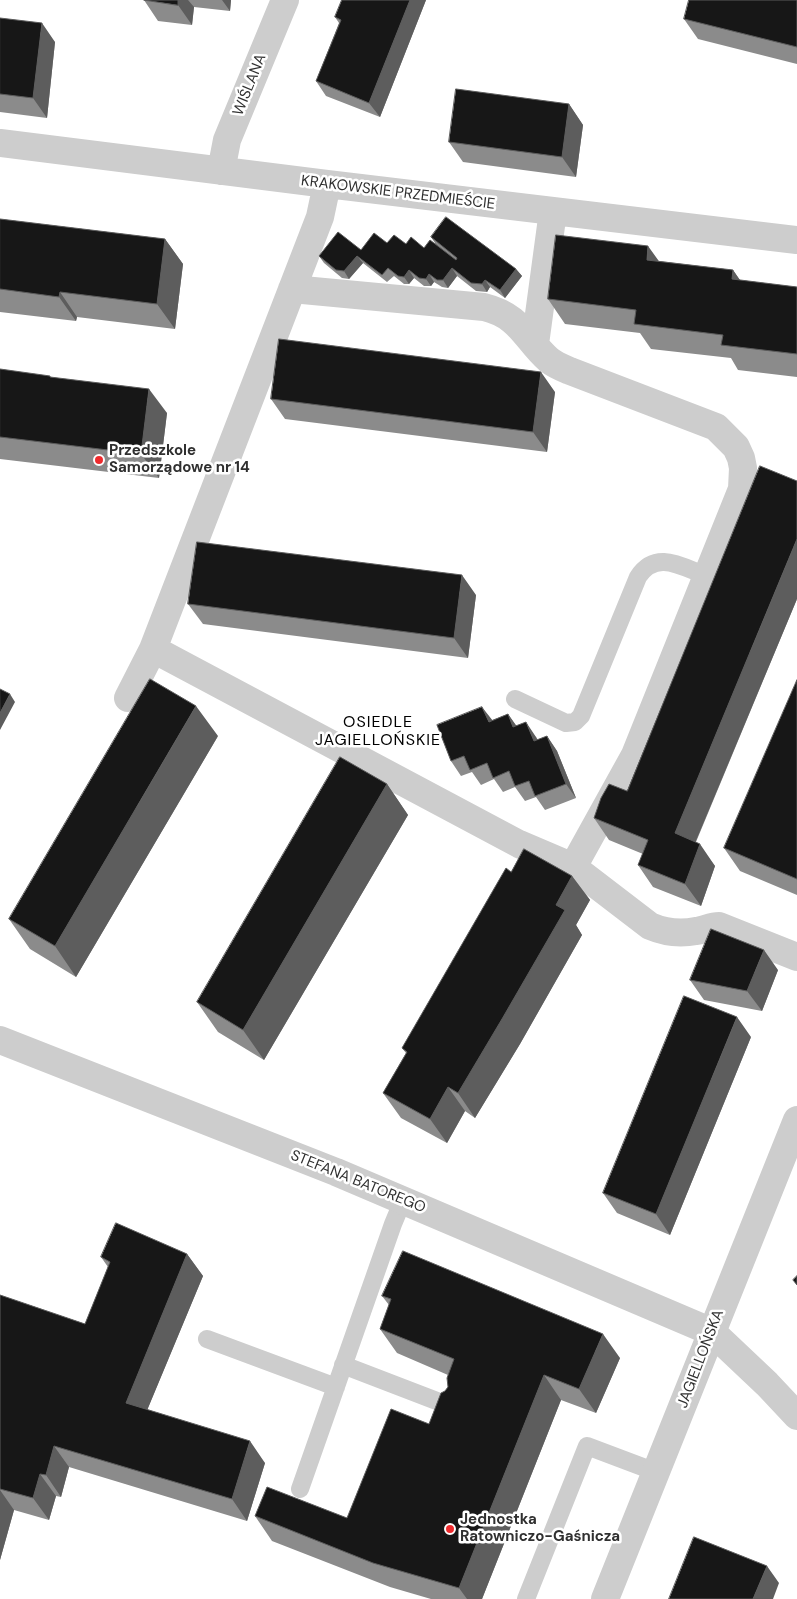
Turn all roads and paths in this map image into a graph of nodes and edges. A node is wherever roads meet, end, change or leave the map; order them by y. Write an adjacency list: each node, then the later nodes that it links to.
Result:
1 (285, 0): 3 (street, WIŚLANA)
2 (0, 143): 3 (street, KRAKOWSKIE PRZEDMIEŚCIE)
3 (222, 171): 4 (street, KRAKOWSKIE PRZEDMIEŚCIE)
4 (326, 184): 5 (street, KRAKOWSKIE PRZEDMIEŚCIE); 7 (street)
5 (553, 211): 6 (street, KRAKOWSKIE PRZEDMIEŚCIE); 8 (street)
6 (797, 240)
7 (292, 289): 8 (street); 10 (street)
8 (535, 344): 9 (street)
9 (707, 576): 12 (lane); 13 (street)
10 (152, 649): 11 (street); 13 (street)
11 (128, 698)
12 (515, 700)
13 (573, 867): 14 (street)
14 (797, 958)
15 (0, 1040): 17 (street, STEFANA BATOREGO)
16 (797, 1120): 18 (street, JAGIELLOŃSKA)
17 (403, 1200): 18 (street, STEFANA BATOREGO); 20 (lane)
18 (712, 1332): 23 (street); 24 (street, JAGIELLOŃSKA)
19 (207, 1339): 21 (lane)
20 (343, 1365): 21 (lane); 22 (lane)
21 (336, 1387): 25 (lane)
22 (455, 1408)
23 (797, 1416)
24 (656, 1472): 26 (lane); 27 (street, JAGIELLOŃSKA)
25 (300, 1489)
26 (526, 1599)
27 (605, 1599)

